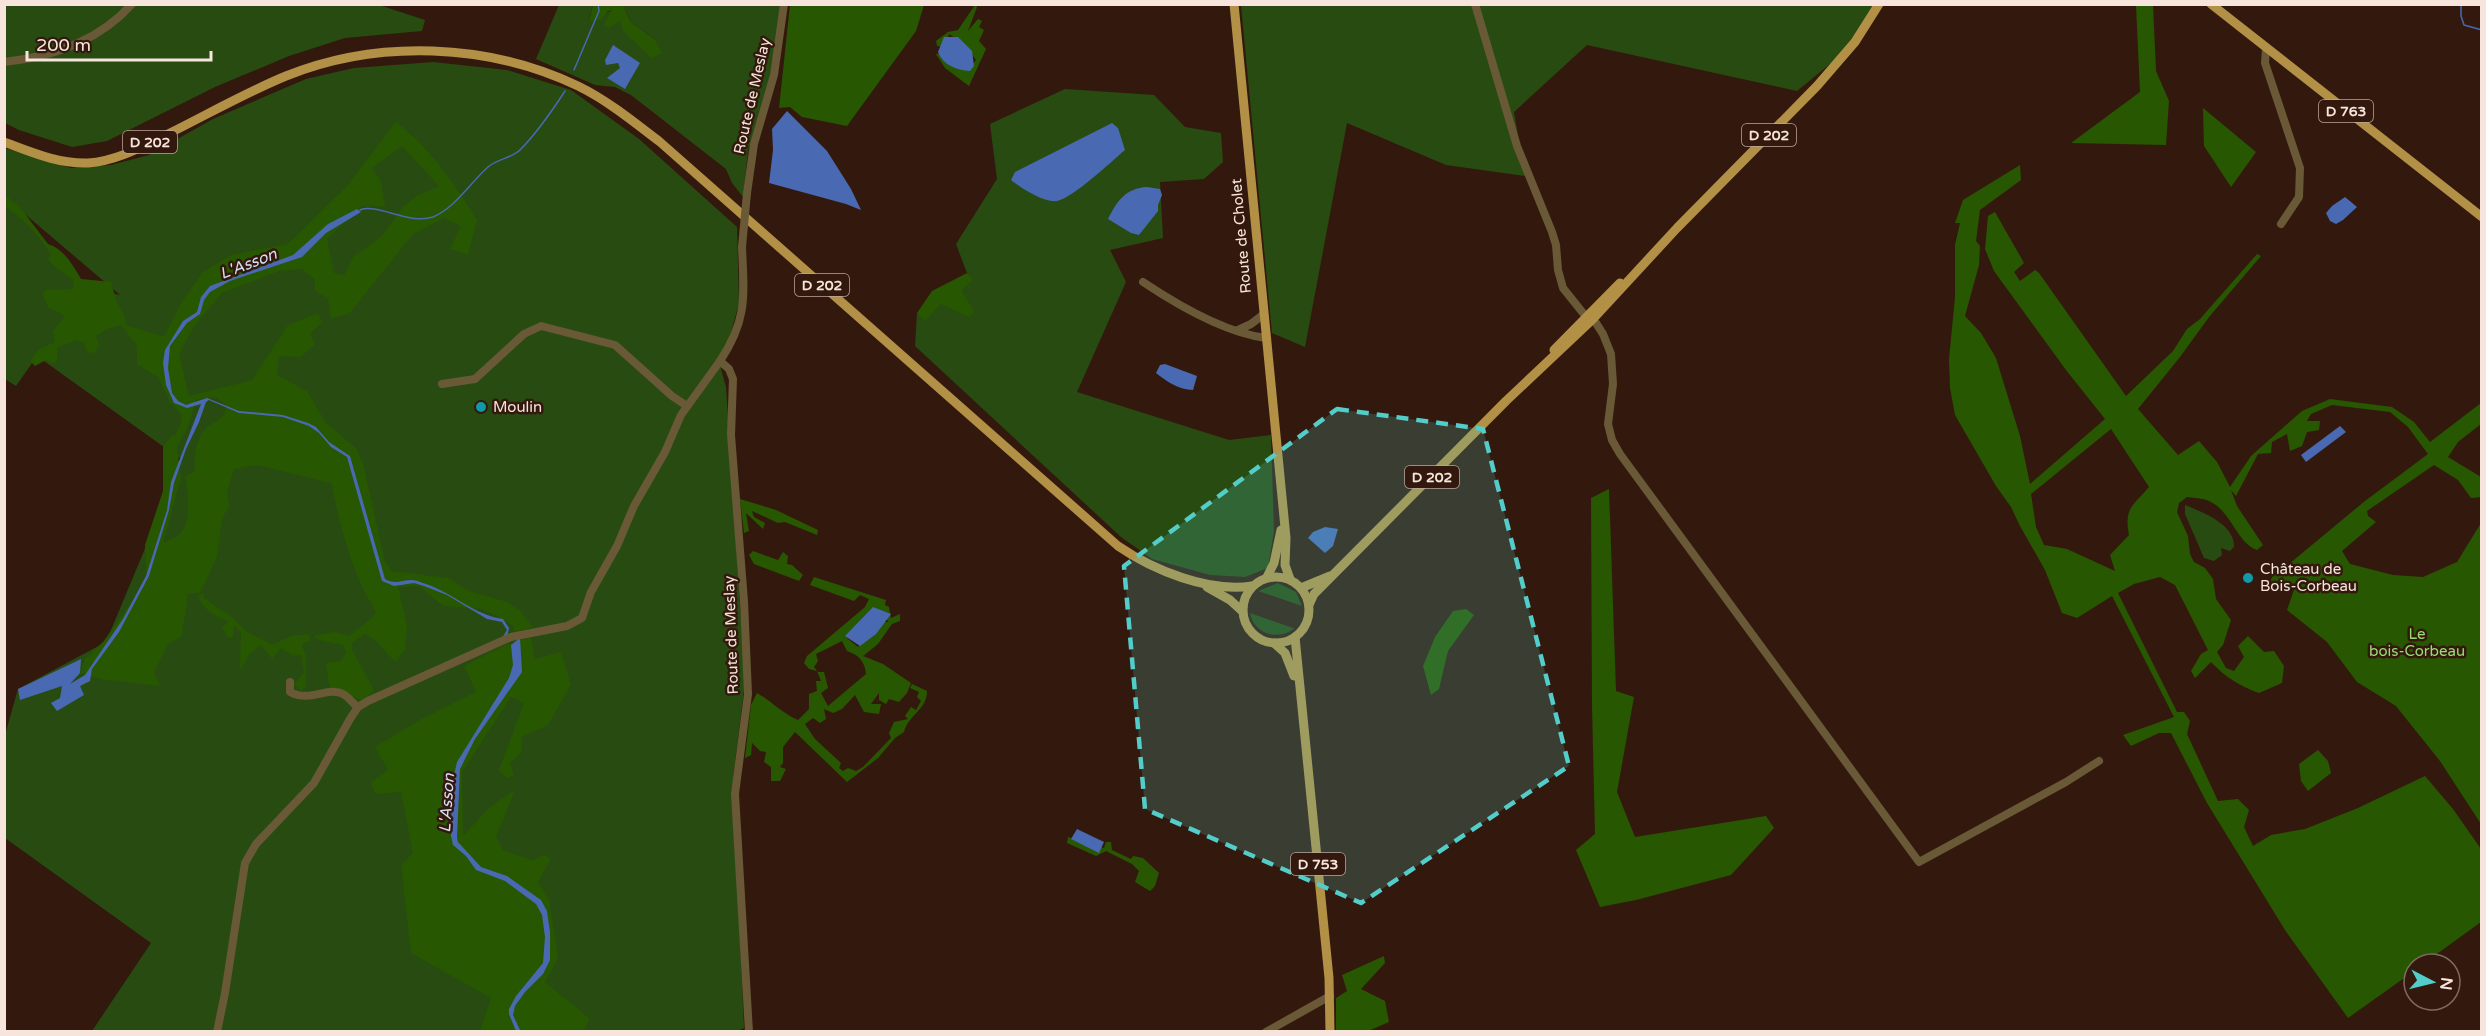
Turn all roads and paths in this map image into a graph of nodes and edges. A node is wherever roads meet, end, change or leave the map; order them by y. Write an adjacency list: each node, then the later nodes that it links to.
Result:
1 (132, 4): 8 (street)
2 (784, 4): 17 (street, Route de Meslay, bridge)
3 (1475, 4): 14 (street)
4 (1879, 4): 14 (main road, D 202)
5 (2211, 4): 7 (main road, D 763)
6 (1234, 5): 13 (main road, Route de Cholet)
7 (2266, 49): 10 (main road, D 763); 11 (street)
8 (4, 62)
9 (4, 142): 24 (main road, D 202)
10 (2481, 217)
11 (2281, 224)
12 (1143, 282): 15 (street)
13 (1264, 314): 15 (street); 16 (main road, Route de Cholet)
14 (1590, 317): 21 (main road, D 202); 34 (street)
15 (1238, 330): 16 (street)
16 (1266, 338): 20 (main road, Route de Cholet)
17 (720, 361): 19 (street); 37 (street, Route de Meslay)
18 (442, 384): 19 (street)
19 (687, 406): 33 (street)
20 (1282, 513): 22 (main road); 23 (main road)
21 (1333, 575): 26 (main road, D 202); 27 (main road, D 202)
22 (1267, 577): 23 (main road); 25 (main road)
23 (1290, 579): 26 (main road)
24 (1197, 582): 25 (main road, D 202); 28 (main road, D 202)
25 (1252, 586): 28 (main road)
26 (1301, 588): 27 (main road)
27 (1309, 605): 29 (main road)
28 (1242, 611): 30 (main road)
29 (1295, 638): 30 (main road); 32 (main road, D 753)
30 (1274, 643): 32 (main road, D 753)
31 (290, 682): 33 (street)
32 (1300, 696): 35 (main road, D 753)
33 (358, 707): 36 (street)
34 (2099, 761)
35 (1330, 996): 38 (street); 39 (main road, D 753)
36 (217, 1032)
37 (749, 1032)
38 (1266, 1032)
39 (1330, 1032)

